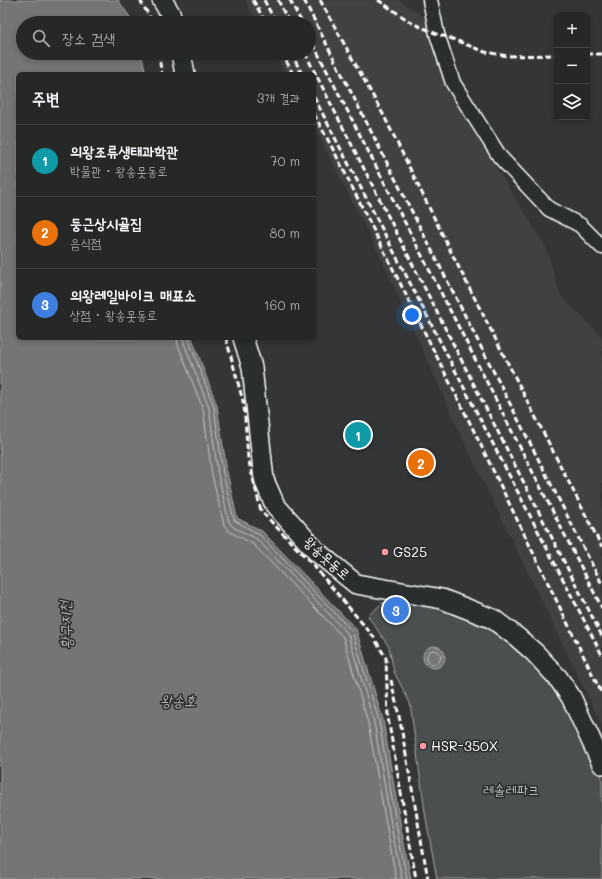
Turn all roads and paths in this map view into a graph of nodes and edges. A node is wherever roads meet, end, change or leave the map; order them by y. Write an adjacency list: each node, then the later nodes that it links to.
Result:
1 (162, 0): 3 (street)
2 (430, 0): 6 (street)
3 (171, 16)
4 (182, 60): 5 (street)
5 (185, 72)
6 (602, 247)
7 (244, 340): 8 (street, 왕송못동로)
8 (602, 764)

